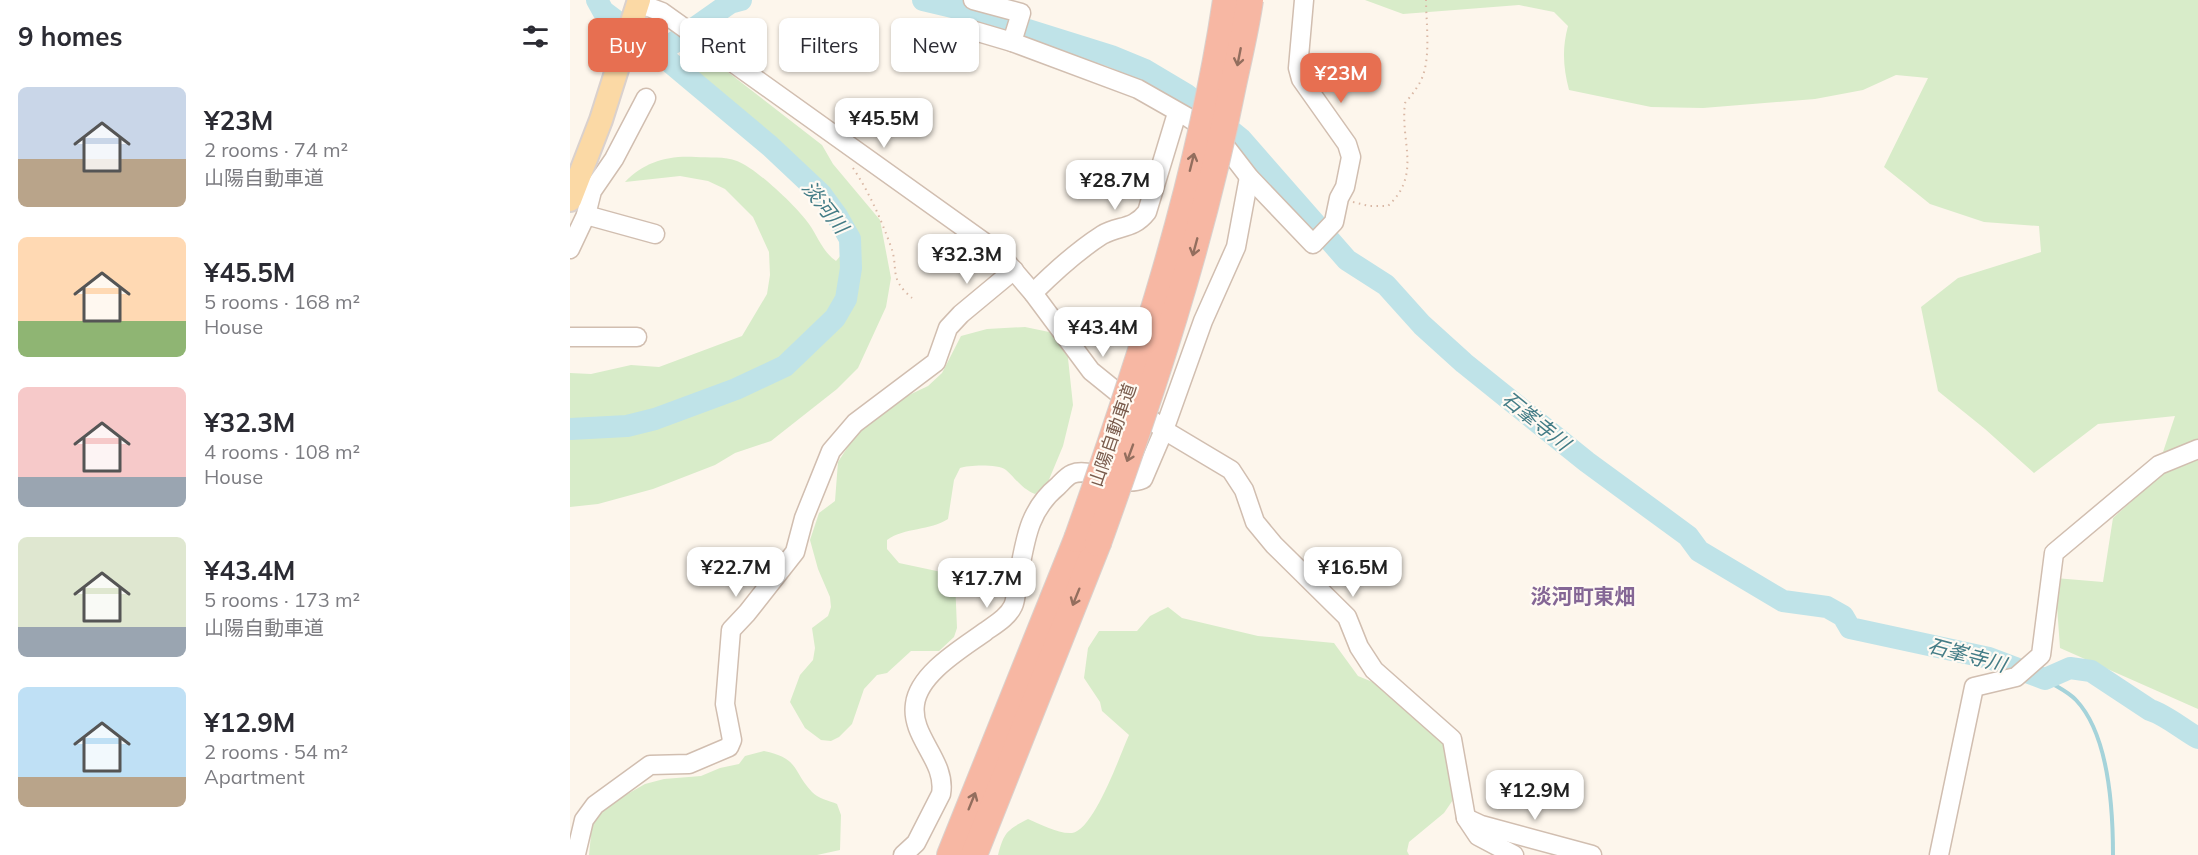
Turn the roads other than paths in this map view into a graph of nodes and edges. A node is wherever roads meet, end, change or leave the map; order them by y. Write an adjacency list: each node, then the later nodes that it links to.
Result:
1 (974, 0): 7 (street)
2 (1226, 0): 20 (highway, 山陽自動車道, one-way to 2, bridge)
3 (1250, 0): 20 (highway, 山陽自動車道, one-way to 20, bridge)
4 (1304, 0): 10 (street)
5 (638, 5): 11 (main road); 14 (street)
6 (979, 32): 7 (street)
7 (1012, 42): 9 (street)
8 (646, 98): 11 (street)
9 (1177, 113): 10 (street); 15 (street)
10 (1249, 177): 18 (street)
11 (578, 207): 12 (street); 13 (street)
12 (655, 234)
13 (570, 249)
14 (1014, 270): 15 (street); 22 (street)
15 (1033, 293): 18 (street)
16 (570, 337): 17 (street)
17 (637, 338)
18 (1164, 430): 21 (street); 23 (street)
19 (2198, 449): 28 (street)
20 (1087, 541): 24 (highway, 山陽自動車道, one-way to 20); 25 (highway, 山陽自動車道, one-way to 25)
21 (1466, 818): 26 (street); 27 (street)
22 (572, 855)
23 (903, 855)
24 (950, 855)
25 (974, 855)
26 (1514, 855)
27 (1593, 855)
28 (1939, 855)

